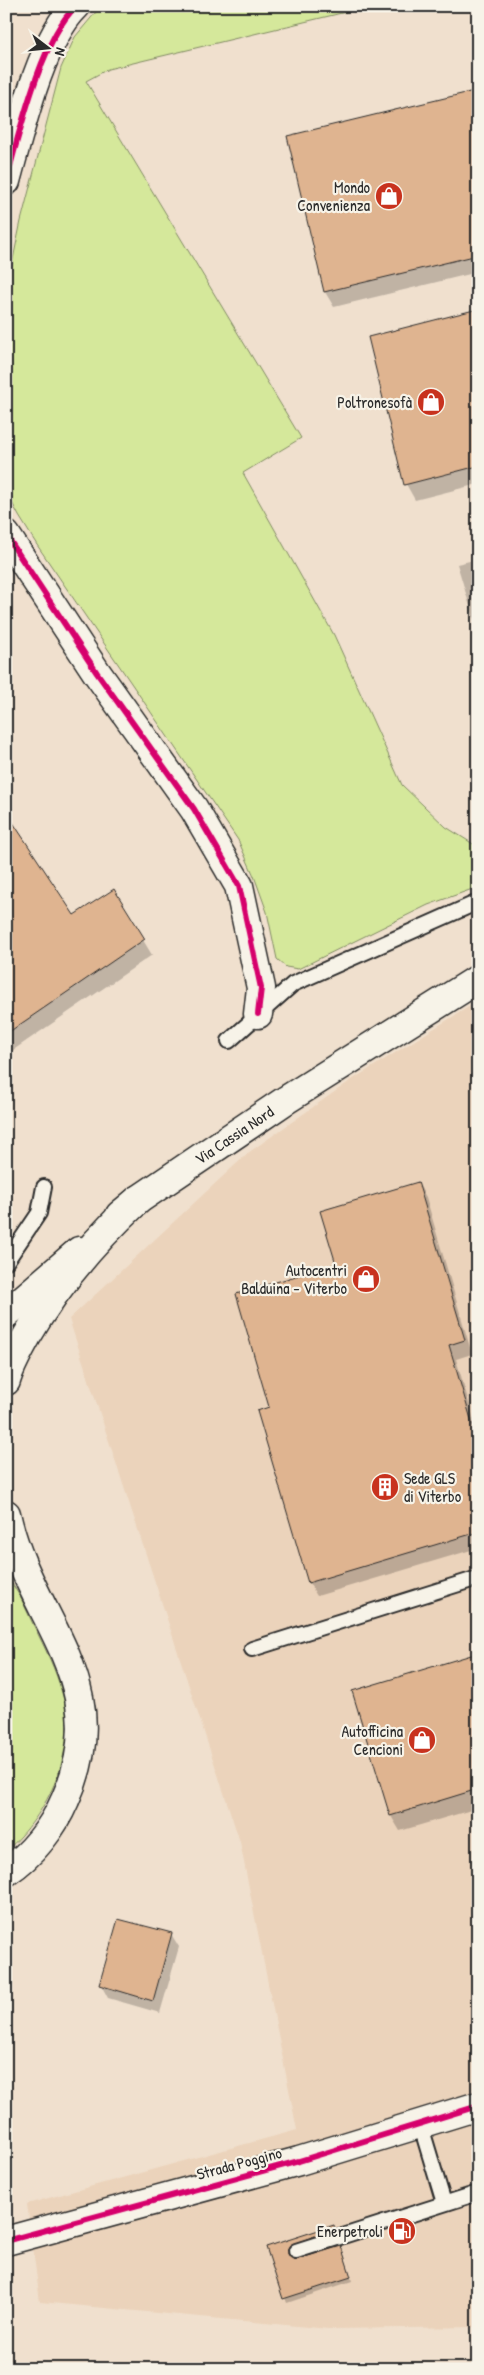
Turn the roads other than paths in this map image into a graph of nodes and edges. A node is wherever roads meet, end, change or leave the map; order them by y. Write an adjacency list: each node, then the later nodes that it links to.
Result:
1 (76, 6): 2 (main road)
2 (6, 181)
3 (6, 535): 6 (main road)
4 (478, 902): 6 (lane)
5 (478, 979): 9 (main road, Via Cassia Nord)
6 (258, 1014): 7 (lane)
7 (229, 1041)
8 (44, 1187): 10 (lane)
9 (138, 1200): 11 (main road, Via Cassia Nord); 12 (main road)
10 (6, 1262)
11 (6, 1314)
12 (6, 1381)
13 (6, 1514): 15 (main road)
14 (6, 1551): 15 (main road)
15 (26, 1574): 18 (main road)
16 (478, 1578): 17 (lane)
17 (252, 1649)
18 (6, 1872)
19 (478, 2106): 20 (main road, Strada Poggino)
20 (420, 2123): 22 (lane); 23 (main road, Strada Poggino)
21 (478, 2192): 22 (lane)
22 (444, 2203): 24 (lane)
23 (6, 2241)
24 (296, 2251)

